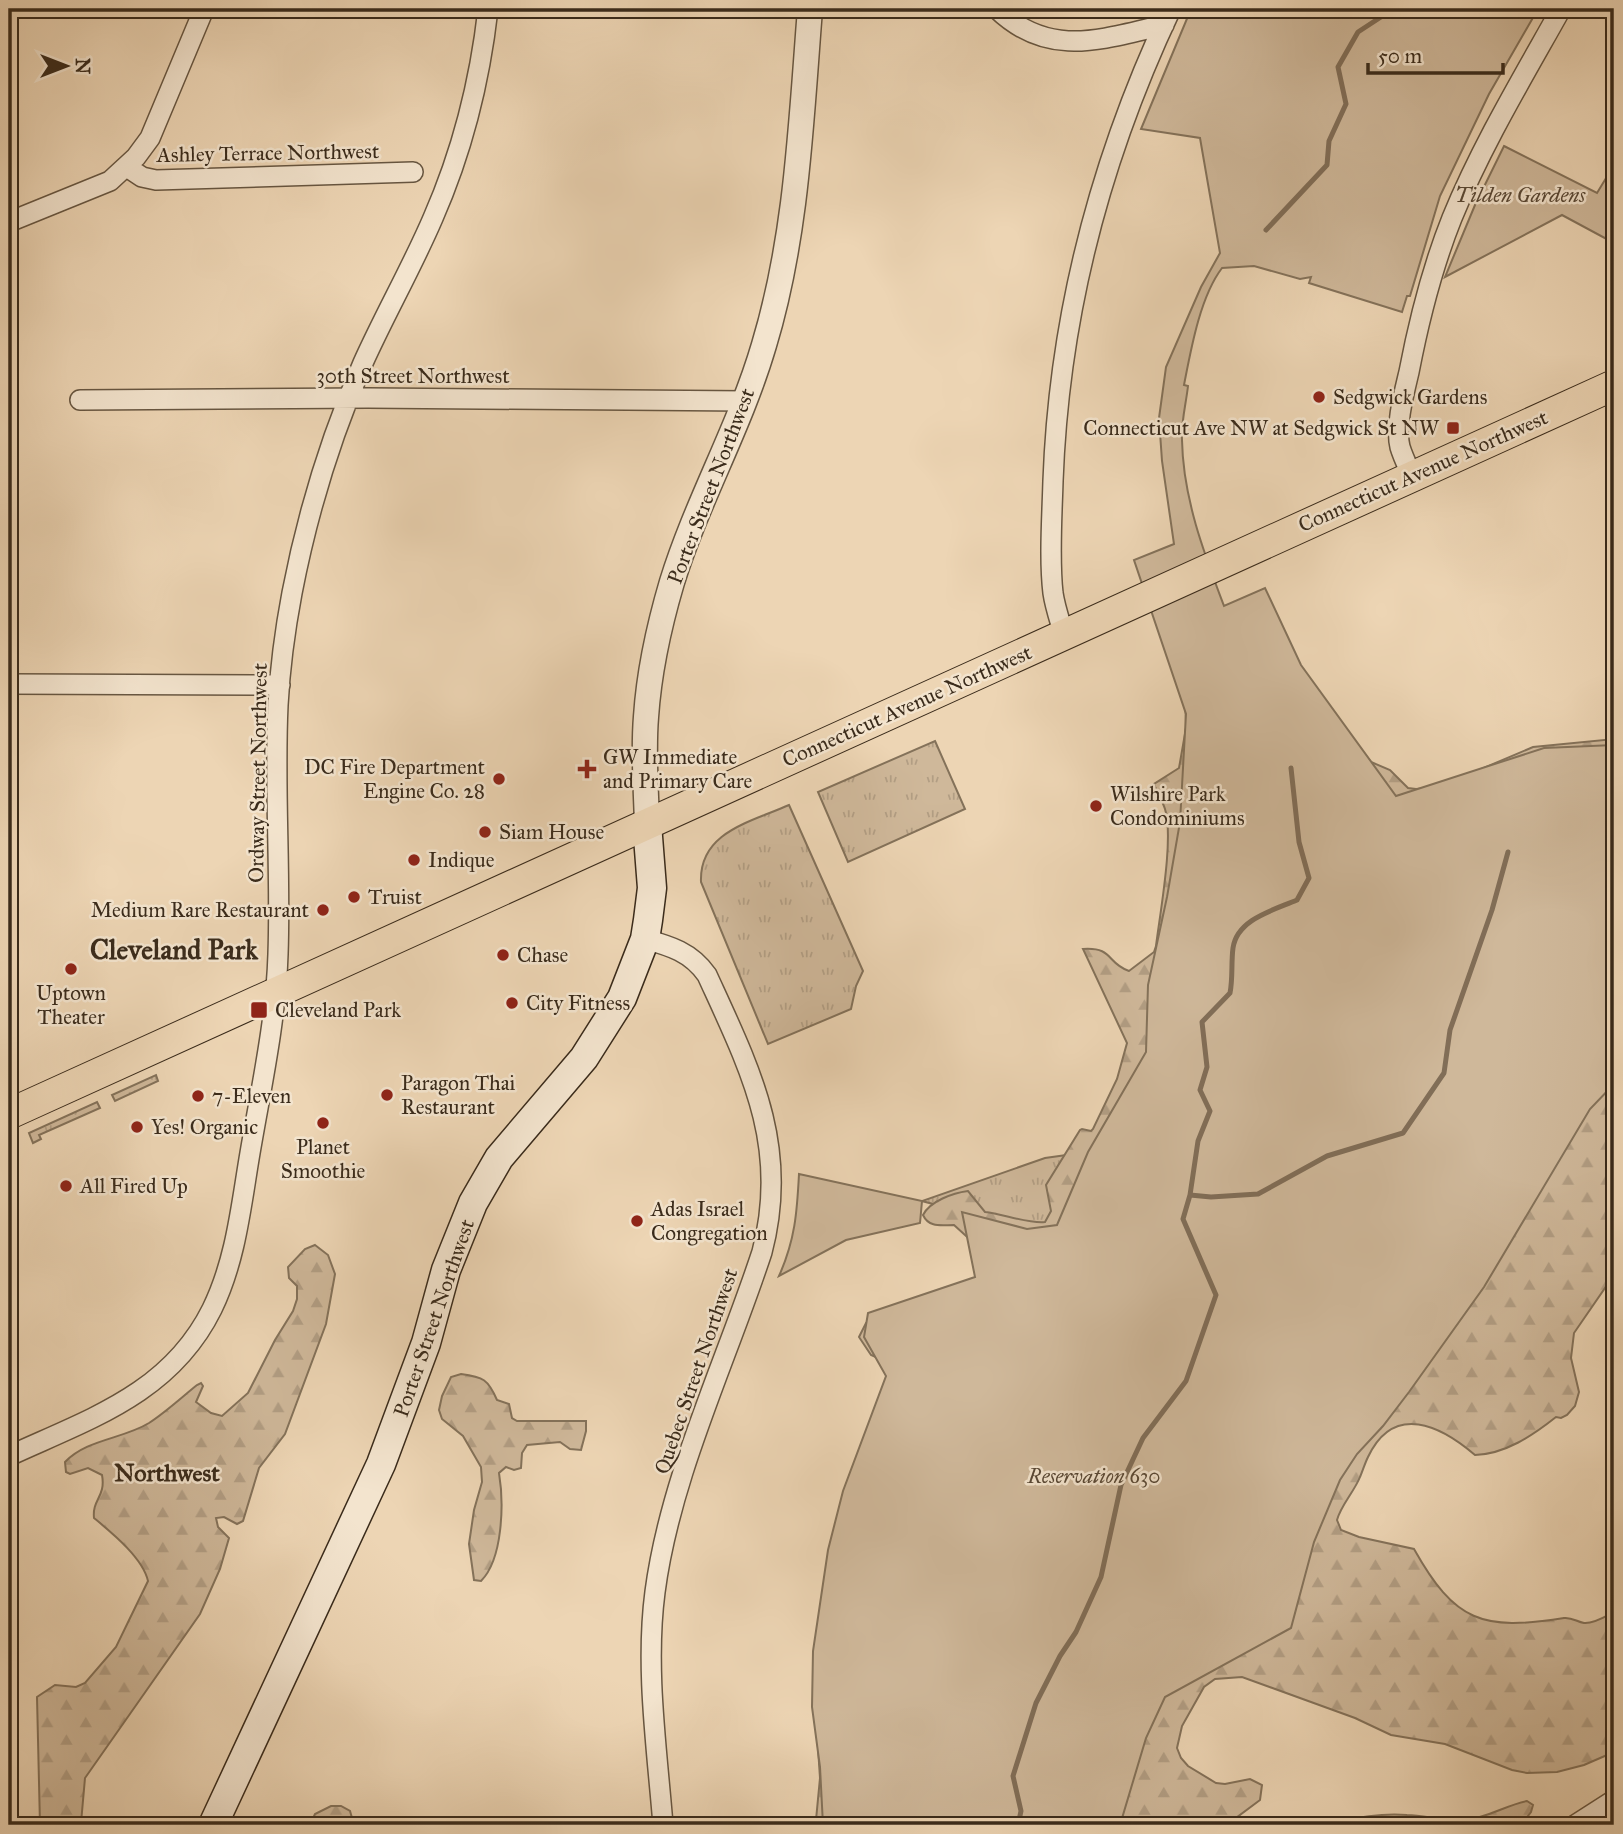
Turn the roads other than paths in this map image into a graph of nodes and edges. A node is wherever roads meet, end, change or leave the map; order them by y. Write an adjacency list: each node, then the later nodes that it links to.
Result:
1 (204, 9): 7 (street)
2 (488, 9): 11 (street, Ordway Street Northwest)
3 (810, 9): 13 (street, Porter Street Northwest)
4 (997, 9): 6 (street)
5 (1561, 9): 14 (street)
6 (1168, 17): 15 (street)
7 (127, 167): 8 (street, Ashley Terrace Northwest); 9 (street)
8 (413, 172)
9 (9, 222)
10 (1614, 385): 14 (main road, Connecticut Avenue Northwest)
11 (349, 398): 12 (street, 30th Street Northwest); 13 (street, 30th Street Northwest); 17 (street, Ordway Street Northwest)
12 (80, 400)
13 (746, 401): 18 (street, Porter Street Northwest)
14 (1412, 477): 15 (main road, Connecticut Avenue Northwest)
15 (1064, 635): 18 (main road, Connecticut Avenue Northwest)
16 (9, 684): 17 (street)
17 (280, 685): 20 (street, Ordway Street Northwest)
18 (648, 824): 19 (main road, Porter Street Northwest); 20 (main road, Connecticut Avenue Northwest)
19 (645, 939): 24 (main road, Porter Street Northwest); 25 (street, Quebec Street Northwest)
20 (275, 993): 21 (main road, Connecticut Avenue Northwest); 22 (street, Ordway Street Northwest)
21 (9, 1114)
22 (9, 1456)
23 (1614, 1800): 26 (street)
24 (213, 1825)
25 (663, 1825)
26 (1575, 1825)

